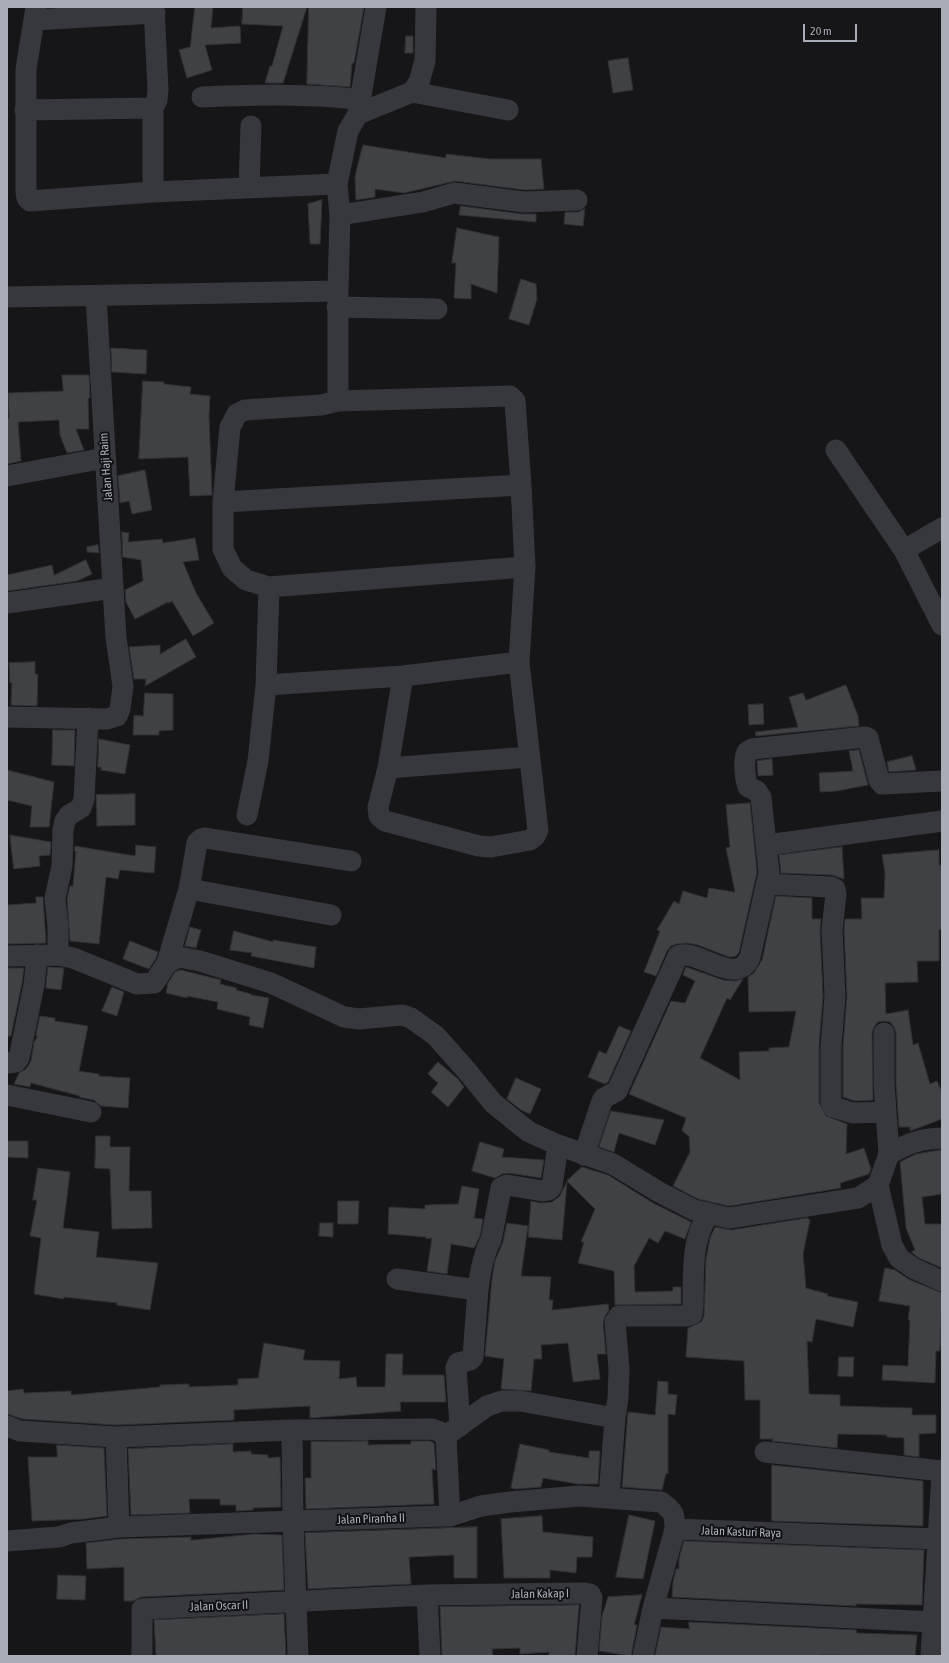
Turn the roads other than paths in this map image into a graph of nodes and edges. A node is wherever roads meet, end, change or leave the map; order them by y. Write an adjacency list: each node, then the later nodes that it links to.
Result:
1 (376, 7): 7 (street)
2 (426, 9): 5 (street)
3 (154, 10): 4 (street); 8 (street)
4 (35, 14): 9 (street)
5 (412, 92): 7 (street); 10 (street)
6 (202, 97): 7 (street)
7 (359, 107): 12 (street)
8 (153, 108): 9 (street); 14 (street)
9 (25, 110): 14 (street)
10 (508, 110)
11 (251, 126): 13 (street)
12 (337, 184): 13 (street); 16 (street)
13 (250, 188): 14 (street)
14 (153, 192)
15 (577, 200): 16 (street)
16 (340, 215): 19 (street)
17 (96, 296): 18 (street); 19 (street); 23 (street, Jalan Haji Raim)
18 (7, 297)
19 (338, 299): 20 (street); 21 (street)
20 (437, 309)
21 (338, 401): 25 (street); 26 (street)
22 (836, 450): 28 (street)
23 (105, 458): 24 (street); 31 (street, Jalan Haji Raim)
24 (7, 476)
25 (521, 485): 26 (street); 29 (street)
26 (223, 502): 30 (street)
27 (942, 528): 28 (street)
28 (904, 550): 33 (street)
29 (524, 567): 30 (street); 34 (street)
30 (270, 587): 36 (street)
31 (113, 588): 32 (street); 38 (street, Jalan Haji Raim)
32 (7, 603)
33 (942, 625)
34 (519, 662): 35 (street); 39 (street)
35 (403, 676): 36 (street); 40 (street)
36 (266, 685): 42 (street)
37 (7, 716): 38 (street, Jalan Haji Raim)
38 (88, 718): 50 (street)
39 (529, 757): 40 (street); 40 (street)
40 (388, 768)
41 (942, 781): 44 (street)
42 (248, 815)
43 (942, 822): 44 (street)
44 (767, 845): 46 (street)
45 (351, 861): 47 (street)
46 (768, 884): 57 (street); 61 (street)
47 (189, 889): 48 (street); 52 (street)
48 (331, 914)
49 (37, 955): 50 (street); 51 (street); 54 (street)
50 (58, 955): 52 (street)
51 (7, 956)
52 (167, 963): 59 (street)
53 (884, 1033): 57 (street)
54 (7, 1063)
55 (7, 1095): 56 (street)
56 (91, 1112)
57 (886, 1112): 60 (street)
58 (942, 1138): 60 (street)
59 (558, 1145): 61 (street); 66 (street)
60 (889, 1154): 62 (street)
61 (584, 1155): 63 (street)
62 (878, 1185): 63 (street); 65 (street)
63 (709, 1213): 67 (street)
64 (396, 1279): 66 (street)
65 (942, 1281)
66 (478, 1290): 70 (street)
67 (614, 1418): 70 (street); 75 (street)
68 (7, 1426): 71 (street)
69 (292, 1430): 70 (street); 71 (street); 77 (street)
70 (453, 1431): 76 (street)
71 (116, 1437): 78 (street)
72 (765, 1452): 73 (street)
73 (942, 1471)
74 (942, 1474): 80 (street)
75 (609, 1497): 76 (street, Jalan Piranha II); 79 (street, Jalan Piranha II)
76 (450, 1516): 77 (street, Jalan Piranha II)
77 (293, 1521): 78 (street, Jalan Piranha II); 83 (street)
78 (119, 1527): 81 (street, Jalan Piranha II)
79 (675, 1529): 80 (street, Jalan Kasturi Raya); 84 (street)
80 (938, 1539): 85 (street)
81 (7, 1541)
82 (427, 1595): 83 (street, Jalan Oscar II); 88 (street); 89 (street, Jalan Kakap I)
83 (296, 1602): 86 (street, Jalan Oscar II); 87 (street)
84 (653, 1608): 85 (street); 90 (street)
85 (934, 1622): 91 (street)
86 (142, 1656)
87 (298, 1656)
88 (430, 1656)
89 (587, 1656)
90 (643, 1656)
91 (931, 1656)

